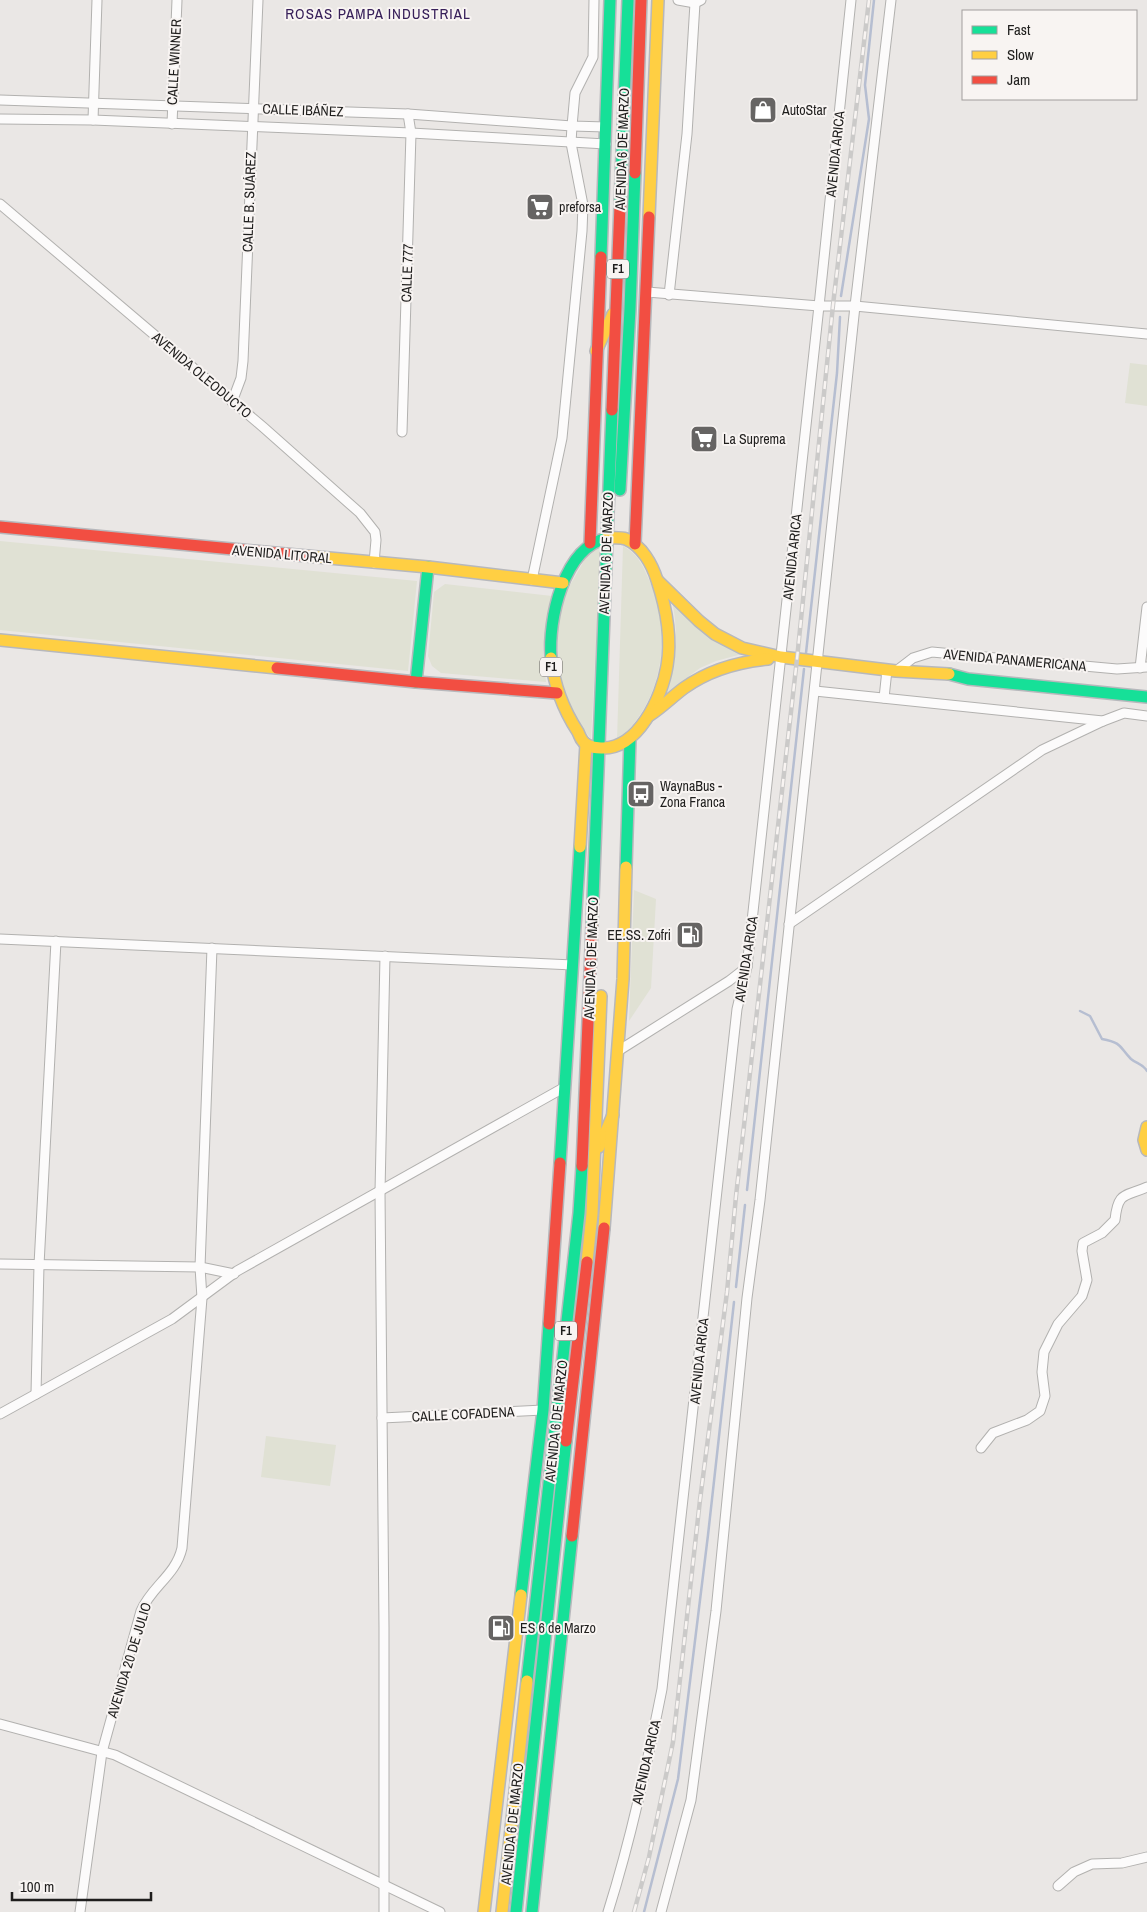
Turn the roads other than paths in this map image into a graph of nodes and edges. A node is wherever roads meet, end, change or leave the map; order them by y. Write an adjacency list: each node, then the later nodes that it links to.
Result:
1 (97, 0): 14 (street)
2 (177, 0): 15 (street, CALLE WINNER)
3 (258, 0): 16 (street, CALLE B. SUÁREZ)
4 (594, 0): 21 (street)
5 (610, 0): 23 (main road, AVENIDA 6 DE MARZO)
6 (628, 0): 32 (main road, AVENIDA 6 DE MARZO / F1)
7 (641, 0): 38 (main road, AVENIDA 6 DE MARZO / F1)
8 (658, 0): 28 (main road, AVENIDA 6 DE MARZO)
9 (678, 0): 12 (street)
10 (850, 0): 30 (street, AVENIDA ARICA)
11 (891, 0): 31 (street)
12 (698, 1): 29 (street)
13 (0, 100): 14 (street, CALLE IBÁÑEZ)
14 (94, 102): 15 (street, CALLE IBÁÑEZ); 19 (street)
15 (172, 105): 16 (street, CALLE IBÁÑEZ); 20 (street, CALLE WINNER)
16 (252, 109): 17 (street, CALLE IBÁÑEZ); 22 (street, CALLE B. SUÁREZ)
17 (408, 114): 21 (street, CALLE IBÁÑEZ); 24 (street, CALLE 777)
18 (0, 119): 19 (street, CALLE IBÁÑEZ)
19 (93, 120): 20 (street, CALLE IBÁÑEZ)
20 (172, 124): 22 (street, CALLE IBÁÑEZ)
21 (572, 126): 23 (street, CALLE IBÁÑEZ); 25 (street)
22 (252, 127): 24 (street, CALLE IBÁÑEZ); 35 (street, CALLE B. SUÁREZ)
23 (606, 127): 26 (main road, AVENIDA 6 DE MARZO)
24 (411, 133): 25 (street, CALLE IBÁÑEZ); 36 (street, CALLE 777)
25 (571, 143): 26 (street, CALLE IBÁÑEZ); 43 (street)
26 (606, 144): 34 (main road, AVENIDA 6 DE MARZO)
27 (0, 204): 35 (street, AVENIDA OLEODUCTO)
28 (647, 292): 29 (street); 40 (main road, AVENIDA 6 DE MARZO)
29 (669, 295): 30 (street)
30 (820, 306): 31 (street); 48 (street, AVENIDA ARICA)
31 (855, 306): 33 (street); 49 (street)
32 (616, 307): 34 (main road); 38 (main road, AVENIDA 6 DE MARZO / F1)
33 (1147, 334)
34 (596, 351): 39 (main road, AVENIDA 6 DE MARZO)
35 (232, 402): 41 (street, AVENIDA OLEODUCTO)
36 (402, 432)
37 (0, 527): 41 (main road, AVENIDA LITORAL)
38 (612, 538): 39 (main road); 40 (main road); 62 (main road, AVENIDA 6 DE MARZO / F1)
39 (590, 543): 45 (main road, F1)
40 (635, 544): 44 (main road)
41 (374, 563): 42 (main road, AVENIDA LITORAL)
42 (428, 568): 43 (main road, AVENIDA LITORAL); 52 (main road)
43 (532, 580): 45 (main road, AVENIDA LITORAL)
44 (658, 580): 48 (main road); 57 (main road)
45 (563, 583): 54 (main road, F1)
46 (1147, 607): 50 (street)
47 (0, 640): 52 (main road)
48 (781, 657): 49 (main road); 57 (main road); 70 (street, AVENIDA ARICA)
49 (818, 662): 51 (main road); 53 (street)
50 (1145, 666): 51 (street, AVENIDA PANAMERICANA)
51 (891, 670): 55 (main road); 56 (street)
52 (416, 682): 54 (main road)
53 (814, 691): 56 (street); 63 (street)
54 (558, 693): 61 (main road, F1)
55 (1147, 697)
56 (884, 698): 59 (street)
57 (650, 715): 60 (main road)
58 (1147, 716): 59 (street)
59 (1103, 721): 63 (street)
60 (630, 739): 62 (main road); 72 (main road, AVENIDA 6 DE MARZO)
61 (586, 744): 62 (main road); 69 (main road, AVENIDA 6 DE MARZO)
62 (604, 748): 68 (main road, AVENIDA 6 DE MARZO / F1); 99 (main road, AVENIDA 6 DE MARZO / F1)
63 (790, 924): 103 (street)
64 (0, 939): 65 (street)
65 (56, 941): 66 (street); 81 (street)
66 (212, 948): 67 (street); 82 (street, AVENIDA 20 DE JULIO)
67 (385, 956): 69 (street); 79 (street)
68 (602, 964)
69 (573, 965): 73 (main road, AVENIDA 6 DE MARZO)
70 (747, 967): 72 (street); 102 (street, AVENIDA ARICA)
71 (601, 984): 77 (main road, AVENIDA 6 DE MARZO / F1)
72 (618, 1051): 74 (main road, AVENIDA 6 DE MARZO)
73 (565, 1087): 79 (street); 86 (main road, AVENIDA 6 DE MARZO)
74 (613, 1115): 77 (main road); 101 (main road, AVENIDA 6 DE MARZO)
75 (1147, 1127): 76 (main road)
76 (1147, 1150)
77 (596, 1154): 100 (main road, AVENIDA 6 DE MARZO / F1)
78 (1147, 1187): 89 (street)
79 (380, 1192): 83 (street); 88 (street)
80 (0, 1264): 81 (street)
81 (39, 1265): 82 (street); 85 (street)
82 (200, 1267): 83 (street); 84 (street, AVENIDA 20 DE JULIO)
83 (234, 1274): 84 (street)
84 (202, 1298): 85 (street); 91 (street, AVENIDA 20 DE JULIO)
85 (36, 1394): 87 (street)
86 (543, 1410): 88 (street, CALLE COFADENA); 98 (main road, AVENIDA 6 DE MARZO)
87 (0, 1414)
88 (382, 1418): 93 (street)
89 (980, 1448)
90 (0, 1724): 91 (street)
91 (102, 1752): 93 (street); 95 (street, AVENIDA 20 DE JULIO)
92 (1147, 1857): 94 (street)
93 (384, 1884): 96 (street); 97 (street)
94 (1058, 1886)
95 (80, 1912)
96 (384, 1912)
97 (440, 1912)
98 (484, 1912)
99 (502, 1912)
100 (516, 1912)
101 (532, 1912)
102 (608, 1912)
103 (661, 1912)

